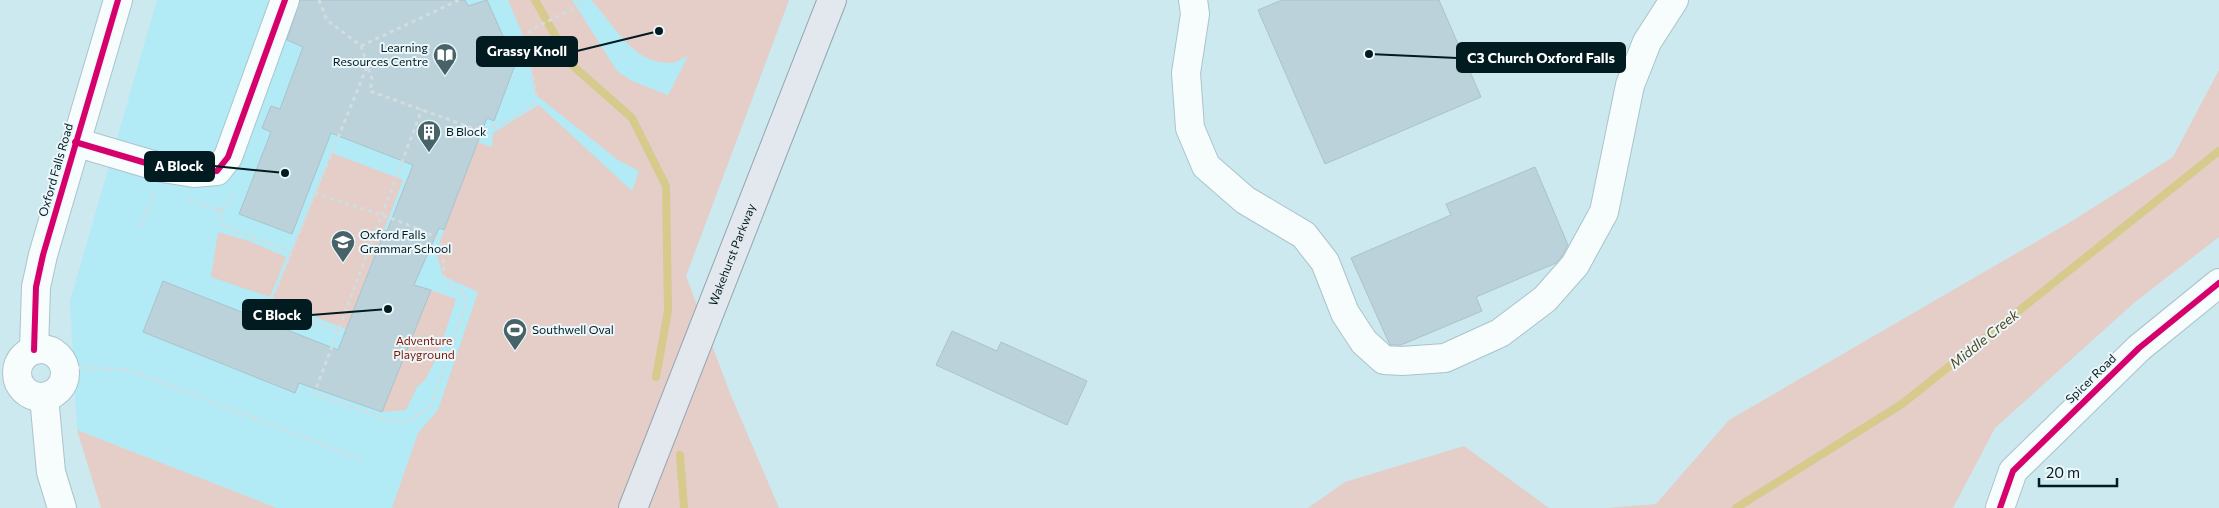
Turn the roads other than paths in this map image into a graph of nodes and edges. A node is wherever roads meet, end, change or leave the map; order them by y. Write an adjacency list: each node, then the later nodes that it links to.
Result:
1 (118, 0): 6 (street, Oxford Falls Road)
2 (285, 0): 6 (street)
3 (832, 0): 9 (main road, Wakehurst Parkway)
4 (1193, 0): 5 (street)
5 (1674, 0)
6 (75, 142): 8 (street, Oxford Falls Road)
7 (2219, 283): 10 (street, Spicer Road)
8 (62, 508)
9 (633, 508)
10 (2000, 508)

